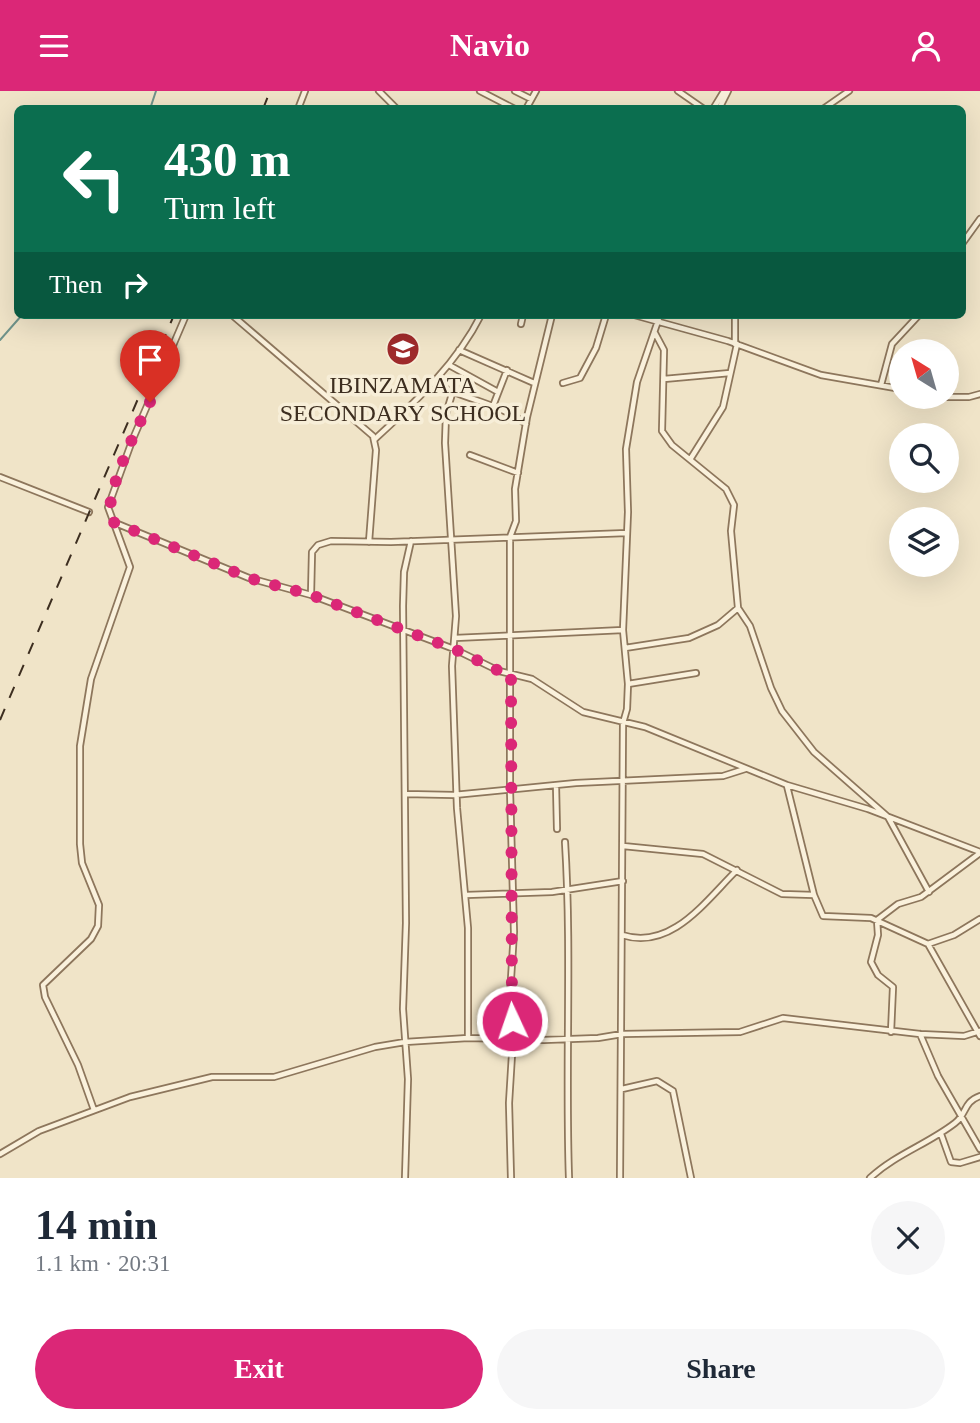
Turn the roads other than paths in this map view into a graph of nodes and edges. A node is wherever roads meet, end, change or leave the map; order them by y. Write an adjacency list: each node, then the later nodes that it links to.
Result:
1 (379, 91): 8 (street)
2 (480, 91): 9 (street)
3 (515, 91): 7 (street)
4 (536, 91): 7 (street)
5 (678, 91): 11 (street)
6 (849, 91): 12 (street)
7 (531, 99): 10 (street)
8 (393, 105)
9 (507, 105)
10 (528, 105)
11 (698, 105)
12 (829, 105)
13 (980, 219): 14 (street)
14 (966, 238)
15 (184, 319): 50 (street)
16 (237, 319): 44 (street)
17 (479, 319): 28 (street)
18 (522, 319): 25 (street)
19 (551, 319): 34 (street)
20 (605, 319): 35 (street)
21 (658, 319): 26 (street)
22 (665, 319): 27 (street)
23 (735, 319): 27 (street)
24 (915, 319): 36 (street)
25 (521, 324)
26 (655, 332): 32 (street); 51 (street)
27 (736, 344): 31 (street); 36 (street)
28 (460, 351): 29 (street); 30 (street)
29 (449, 365): 33 (street); 38 (street)
30 (507, 370): 34 (street); 38 (street)
31 (730, 373): 32 (street); 46 (street)
32 (664, 379): 46 (street)
33 (433, 383): 39 (street); 44 (street)
34 (534, 383): 43 (street)
35 (563, 383)
36 (881, 385): 37 (street)
37 (889, 387)
38 (498, 392): 42 (street)
39 (452, 394): 42 (street); 53 (street)
40 (980, 394): 41 (street)
41 (959, 397)
42 (493, 406): 43 (street)
43 (526, 424): 47 (street)
44 (375, 439): 55 (street)
45 (470, 455): 47 (street)
46 (690, 458): 57 (street)
47 (518, 473): 52 (street)
48 (0, 477): 49 (street)
49 (89, 512)
50 (113, 522): 56 (street); 101 (street)
51 (627, 533): 52 (street); 59 (street)
52 (510, 537): 53 (street); 60 (street)
53 (450, 539): 54 (street); 61 (street)
54 (411, 541): 55 (street); 58 (street)
55 (369, 542): 56 (street)
56 (311, 595): 58 (street)
57 (738, 608): 62 (street); 75 (street)
58 (404, 630): 63 (street); 73 (street)
59 (623, 630): 60 (street); 62 (street)
60 (509, 636): 61 (street); 64 (street)
61 (455, 638): 63 (street)
62 (625, 648): 66 (street)
63 (454, 649): 64 (street); 74 (street)
64 (511, 673): 67 (street); 72 (street)
65 (696, 673): 66 (street)
66 (628, 684): 67 (street)
67 (623, 723): 68 (street); 69 (street)
68 (745, 769): 69 (street); 71 (street)
69 (623, 780): 70 (street); 78 (street)
70 (556, 785): 72 (street); 76 (street)
71 (787, 785): 75 (street); 86 (street)
72 (510, 790): 74 (street); 84 (street)
73 (405, 794): 74 (street); 98 (street)
74 (458, 794): 85 (street)
75 (888, 817): 79 (street); 83 (street)
76 (557, 829)
77 (565, 842): 82 (street)
78 (623, 846): 80 (street); 81 (street)
79 (980, 853): 83 (street)
80 (737, 870): 86 (street); 89 (street)
81 (623, 881): 82 (street); 89 (street)
82 (566, 890): 84 (street); 97 (street)
83 (929, 892): 88 (street)
84 (514, 893): 85 (street); 96 (street)
85 (466, 895): 95 (street)
86 (814, 895): 88 (street)
87 (980, 919): 90 (street)
88 (877, 920): 90 (street); 91 (street)
89 (622, 935): 93 (street)
90 (928, 944): 92 (street)
91 (891, 1032): 93 (street); 94 (street)
92 (979, 1033): 94 (street)
93 (622, 1034): 97 (street); 99 (street)
94 (920, 1034): 102 (street)
95 (468, 1038): 96 (street); 98 (street)
96 (513, 1038): 97 (street); 108 (street)
97 (567, 1039): 109 (street)
98 (405, 1042): 101 (street); 107 (street)
99 (622, 1089): 110 (street); 111 (street)
100 (980, 1096): 102 (street)
101 (94, 1109): 105 (street)
102 (962, 1117): 103 (street); 104 (street)
103 (941, 1134): 106 (street); 112 (street)
104 (980, 1149)
105 (0, 1154)
106 (980, 1157)
107 (405, 1178)
108 (512, 1178)
109 (569, 1178)
110 (620, 1178)
111 (691, 1178)
112 (870, 1178)

